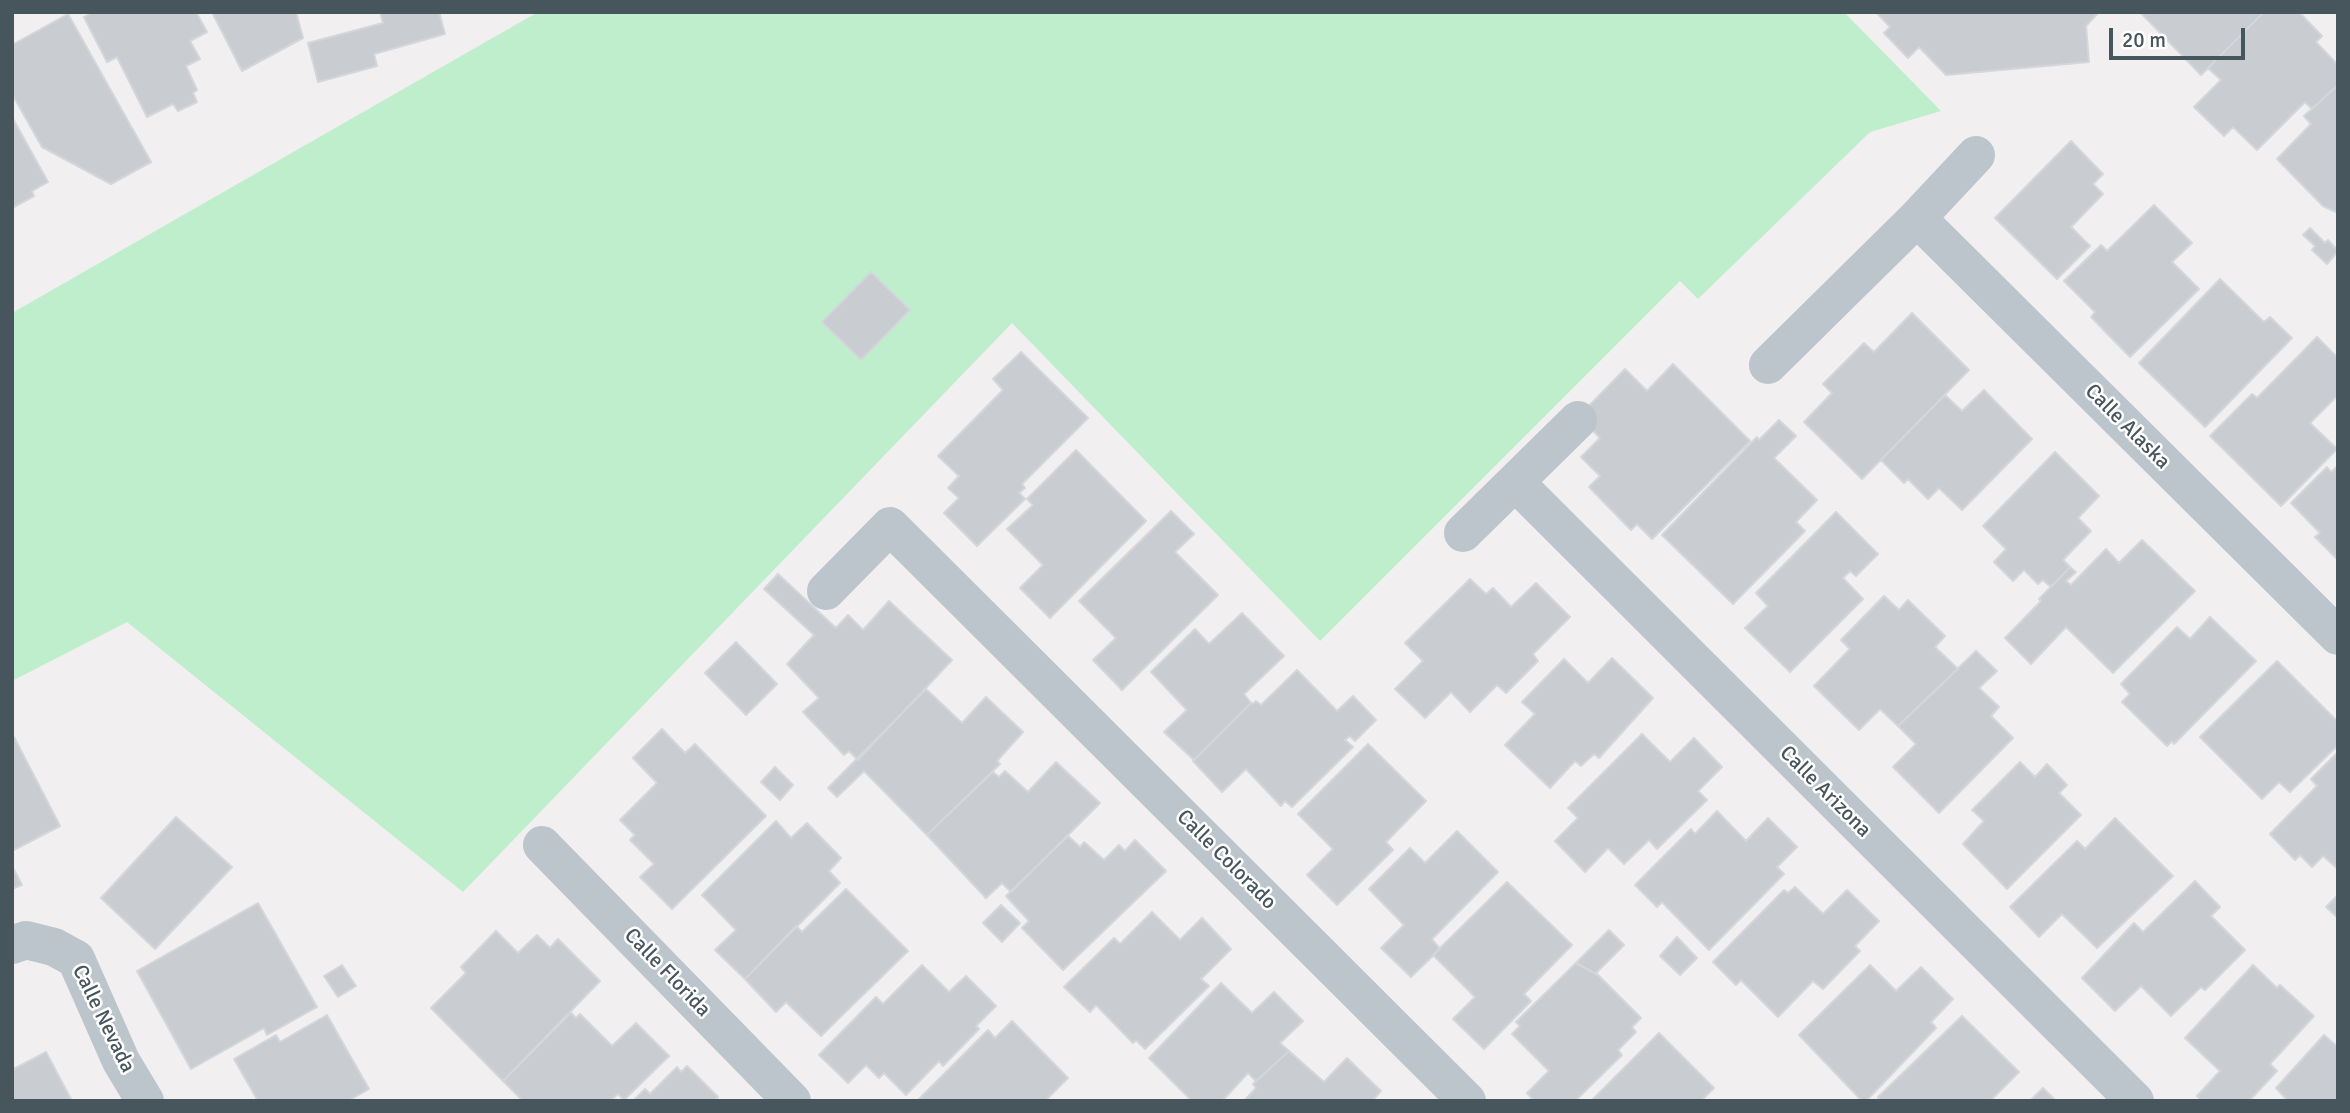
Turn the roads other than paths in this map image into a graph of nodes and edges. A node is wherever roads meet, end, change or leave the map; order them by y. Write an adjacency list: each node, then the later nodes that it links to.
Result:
1 (1976, 155): 2 (street)
2 (1917, 218): 3 (street); 8 (street, Calle Alaska)
3 (1768, 365)
4 (1578, 420): 5 (street)
5 (1515, 482): 6 (street); 14 (street, Calle Arizona)
6 (1464, 533)
7 (826, 591): 13 (street, Calle Colorado)
8 (2338, 636)
9 (542, 845): 12 (street, Calle Florida)
10 (12, 945): 11 (street, Calle Nevada)
11 (145, 1101)
12 (792, 1101)
13 (1467, 1101)
14 (2135, 1101)

